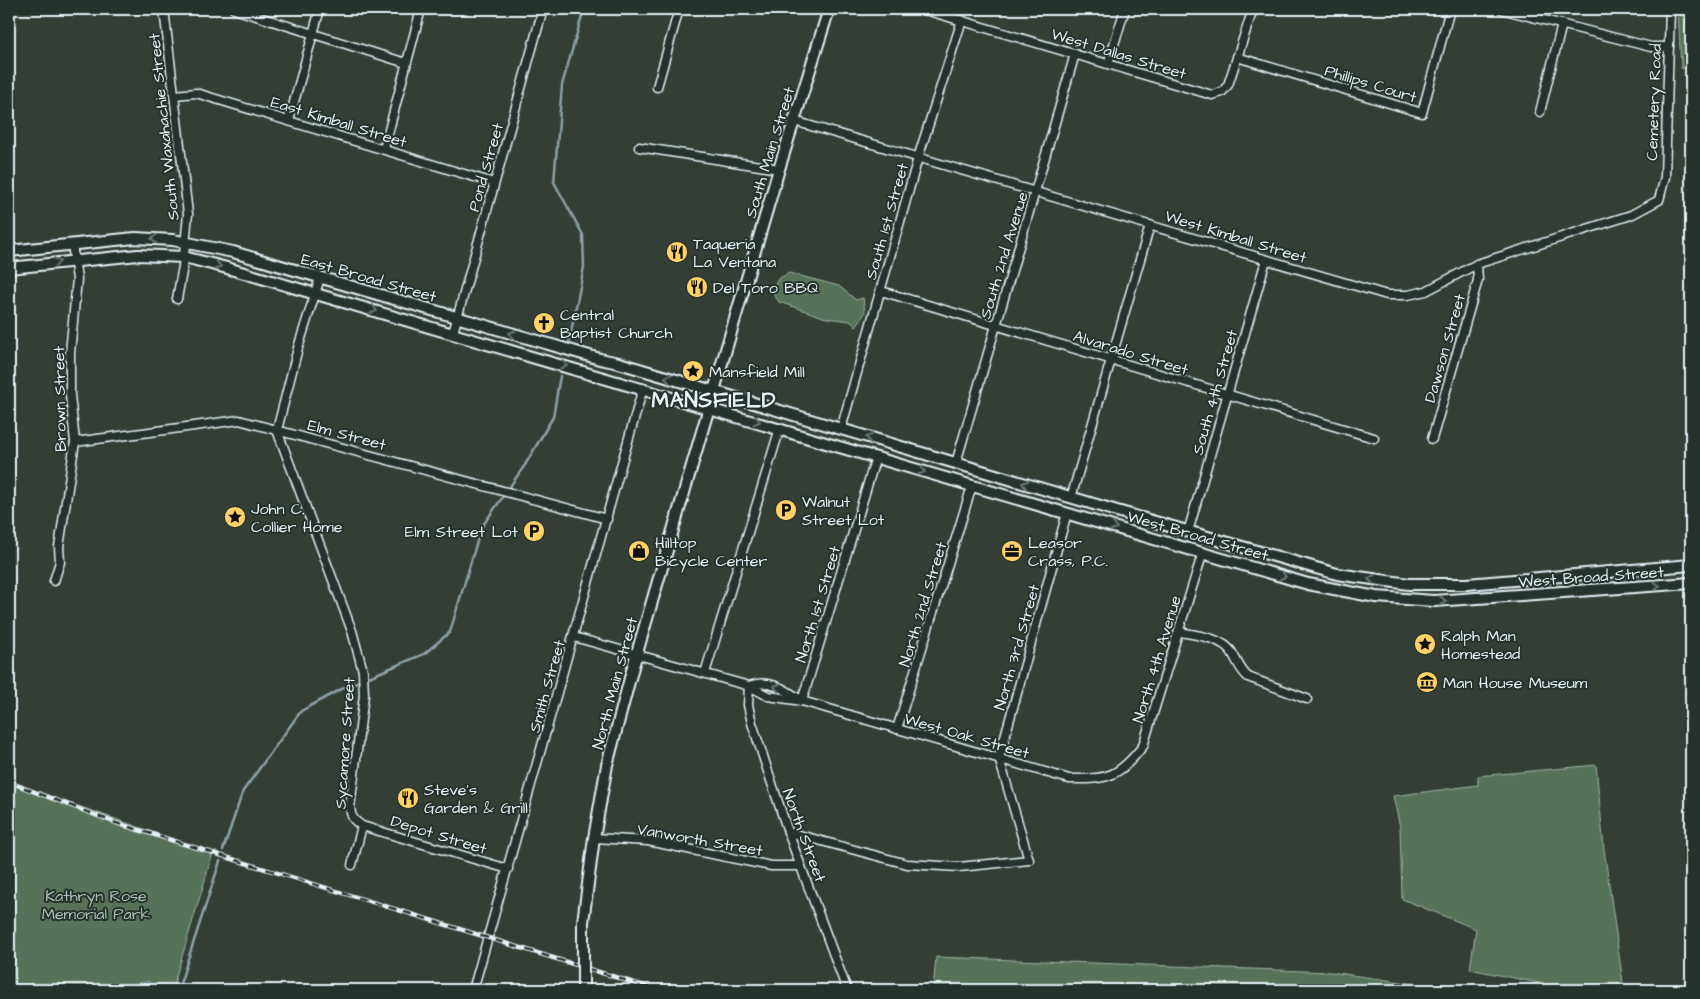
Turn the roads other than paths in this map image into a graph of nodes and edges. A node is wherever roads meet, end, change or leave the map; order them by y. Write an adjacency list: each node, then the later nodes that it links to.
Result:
1 (164, 9): 23 (street, South Waxahachie Street)
2 (234, 9): 16 (street)
3 (320, 9): 16 (street)
4 (421, 9): 20 (street)
5 (543, 9): 31 (street, Pond Street)
6 (679, 9): 22 (street)
7 (829, 9): 26 (main road, South Main Street)
8 (922, 9): 14 (street, West Dallas Street)
9 (1125, 9): 21 (street)
10 (1253, 9): 19 (street)
11 (1450, 9): 19 (street, Phillips Court)
12 (1501, 9): 15 (street)
13 (1670, 9): 17 (street, Cemetery Road)
14 (962, 20): 18 (street, West Dallas Street); 29 (street, South 1st Street)
15 (1562, 24): 17 (street); 24 (street)
16 (313, 32): 20 (street); 25 (street)
17 (1669, 47): 33 (street, Cemetery Road)
18 (1075, 54): 21 (street, West Dallas Street); 32 (street, South 2nd Avenue)
19 (1237, 57): 21 (street, West Dallas Street)
20 (406, 63): 28 (street)
21 (1108, 64)
22 (657, 87)
23 (174, 95): 25 (street, East Kimball Street); 35 (street, South Waxahachie Street)
24 (1540, 112)
25 (289, 120): 28 (street, East Kimball Street)
26 (794, 122): 29 (street, West Kimball Street); 30 (main road, South Main Street)
27 (639, 147): 30 (street)
28 (384, 149): 31 (street, East Kimball Street)
29 (918, 158): 32 (street, West Kimball Street); 44 (street, South 1st Street)
30 (779, 169): 56 (main road, South Main Street)
31 (494, 183): 47 (street, Pond Street)
32 (1036, 193): 34 (street, West Kimball Street); 48 (street, South 2nd Avenue)
33 (1661, 196): 41 (street, West Kimball Street)
34 (1150, 225): 40 (street, West Kimball Street); 53 (street)
35 (186, 243): 36 (main road, East Broad Street, one-way to 36); 38 (street, South Waxahachie Street); 43 (main road, East Broad Street)
36 (72, 244): 37 (main road, East Broad Street); 39 (street, Brown Street)
37 (9, 251)
38 (184, 257): 39 (main road, East Broad Street); 45 (main road, East Broad Street, one-way to 45); 46 (street, South Waxahachie Street)
39 (75, 260): 42 (main road, East Broad Street, one-way to 39); 64 (street, Brown Street)
40 (1266, 260): 41 (street, West Kimball Street); 57 (street, South 4th Street)
41 (1477, 264): 63 (street, Dawson Street)
42 (9, 268)
43 (320, 278): 45 (street); 47 (main road, East Broad Street)
44 (880, 292): 48 (street, Alvarado Street); 61 (street, South 1st Street)
45 (316, 293): 49 (main road, East Broad Street, one-way to 49); 60 (street)
46 (176, 299)
47 (458, 318): 49 (street, Pond Street); 50 (main road, East Broad Street, one-way to 47)
48 (996, 326): 53 (street, Alvarado Street); 67 (street, South 2nd Avenue)
49 (453, 333): 51 (main road, East Broad Street)
50 (539, 342): 51 (main road); 52 (main road, East Broad Street)
51 (535, 357): 54 (main road, East Broad Street, one-way to 54)
52 (600, 360): 54 (main road); 56 (main road, East Broad Street, one-way to 52)
53 (1111, 360): 57 (street, Alvarado Street); 69 (street)
54 (596, 374): 55 (main road, East Broad Street)
55 (643, 388): 58 (main road, East Broad Street); 71 (street, Smith Street)
56 (715, 392): 58 (main road, North Main Street); 61 (main road, West Broad Street)
57 (1227, 395): 62 (street, Alvarado Street); 72 (street, South 4th Street)
58 (710, 408): 59 (main road, West Broad Street, one-way to 59); 84 (main road, North Main Street)
59 (780, 428): 65 (main road, West Broad Street); 85 (street)
60 (277, 430): 64 (street, Elm Street); 71 (street, Elm Street); 92 (street, Sycamore Street)
61 (841, 430): 65 (main road); 67 (main road, West Broad Street, one-way to 61)
62 (1374, 438)
63 (1432, 440)
64 (75, 442): 77 (street, Brown Street)
65 (837, 445): 66 (main road, West Broad Street)
66 (876, 457): 68 (main road, West Broad Street, one-way to 68); 88 (street, North 1st Street)
67 (956, 463): 69 (main road, West Broad Street, one-way to 67)
68 (972, 486): 70 (main road, West Broad Street); 89 (street, North 2nd Street)
69 (1071, 498): 70 (main road); 72 (main road, West Broad Street)
70 (1067, 513): 74 (main road, West Broad Street, one-way to 74); 90 (street, North 3rd Street)
71 (607, 519): 83 (street, Smith Street)
72 (1188, 532): 73 (main road, West Broad Street)
73 (1207, 538): 74 (main road); 79 (main road, West Broad Street, one-way to 73)
74 (1203, 552): 81 (main road, West Broad Street, one-way to 81); 82 (street, North 4th Avenue)
75 (1691, 565): 76 (main road, West Broad Street)
76 (1580, 575): 79 (main road, West Broad Street); 80 (main road)
77 (54, 581)
78 (1691, 583): 80 (main road, West Broad Street, one-way to 78)
79 (1420, 584): 81 (main road)
80 (1582, 592): 81 (main road, West Broad Street, one-way to 80)
81 (1418, 601)
82 (1180, 632): 87 (street); 91 (street, North 4th Avenue)
83 (574, 637): 84 (street, West Oak Street); 97 (street, Smith Street)
84 (637, 654): 85 (street, West Oak Street); 94 (main road, North Main Street)
85 (705, 673): 86 (street, West Oak Street)
86 (750, 686): 88 (street, West Oak Street); 88 (street, West Oak Street, one-way to 86); 93 (street, North Street)
87 (1307, 699)
88 (802, 701): 89 (street, West Oak Street)
89 (897, 729): 90 (street, West Oak Street)
90 (999, 758): 91 (street, West Oak Street); 93 (street)
91 (1125, 768)
92 (362, 826): 95 (street, Sycamore Street); 97 (street, Depot Street)
93 (788, 832): 96 (street, North Street)
94 (594, 838): 96 (street, Vanworth Street); 99 (main road, North Main Street, bridge)
95 (352, 865)
96 (801, 866): 100 (street, North Street)
97 (508, 869): 98 (street, Smith Street)
98 (473, 990)
99 (583, 990)
100 (847, 990)

